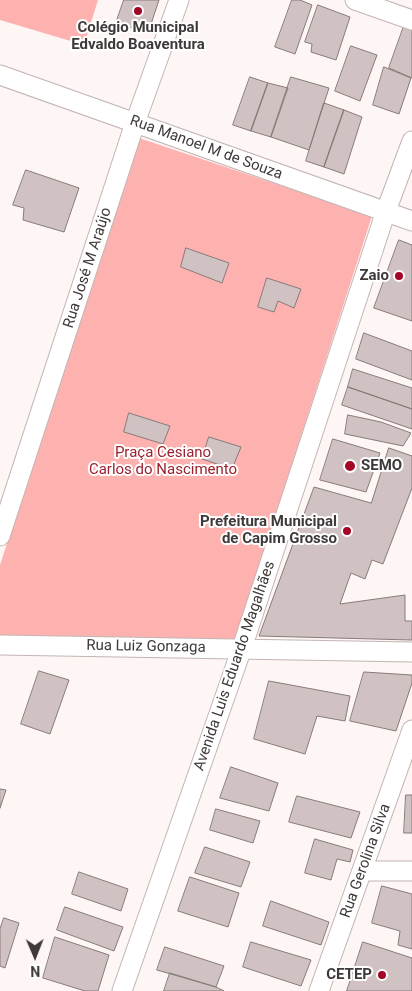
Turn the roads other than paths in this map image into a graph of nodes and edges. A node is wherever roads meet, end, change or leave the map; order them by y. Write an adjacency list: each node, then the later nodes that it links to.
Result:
1 (179, 0): 5 (street, Rua José M Araújo)
2 (355, 0): 3 (street)
3 (412, 20)
4 (0, 75): 5 (street, Rua Manoel M de Souza)
5 (135, 123): 7 (street, Rua Manoel M de Souza); 9 (street, Rua José M Araújo)
6 (412, 141): 7 (street, Avenida Luis Eduardo Magalhães)
7 (386, 212): 8 (street, Rua Manoel M de Souza); 11 (street, Avenida Luis Eduardo Magalhães)
8 (412, 221)
9 (0, 536)
10 (0, 645): 11 (street, Rua Luiz Gonzaga)
11 (242, 648): 12 (street, Rua Luiz Gonzaga); 16 (street, Avenida Luis Eduardo Magalhães)
12 (412, 652)
13 (412, 730): 14 (street, Rua Gerolina Silva)
14 (362, 871): 15 (street); 17 (street, Rua Gerolina Silva)
15 (412, 871)
16 (122, 991)
17 (319, 991)

